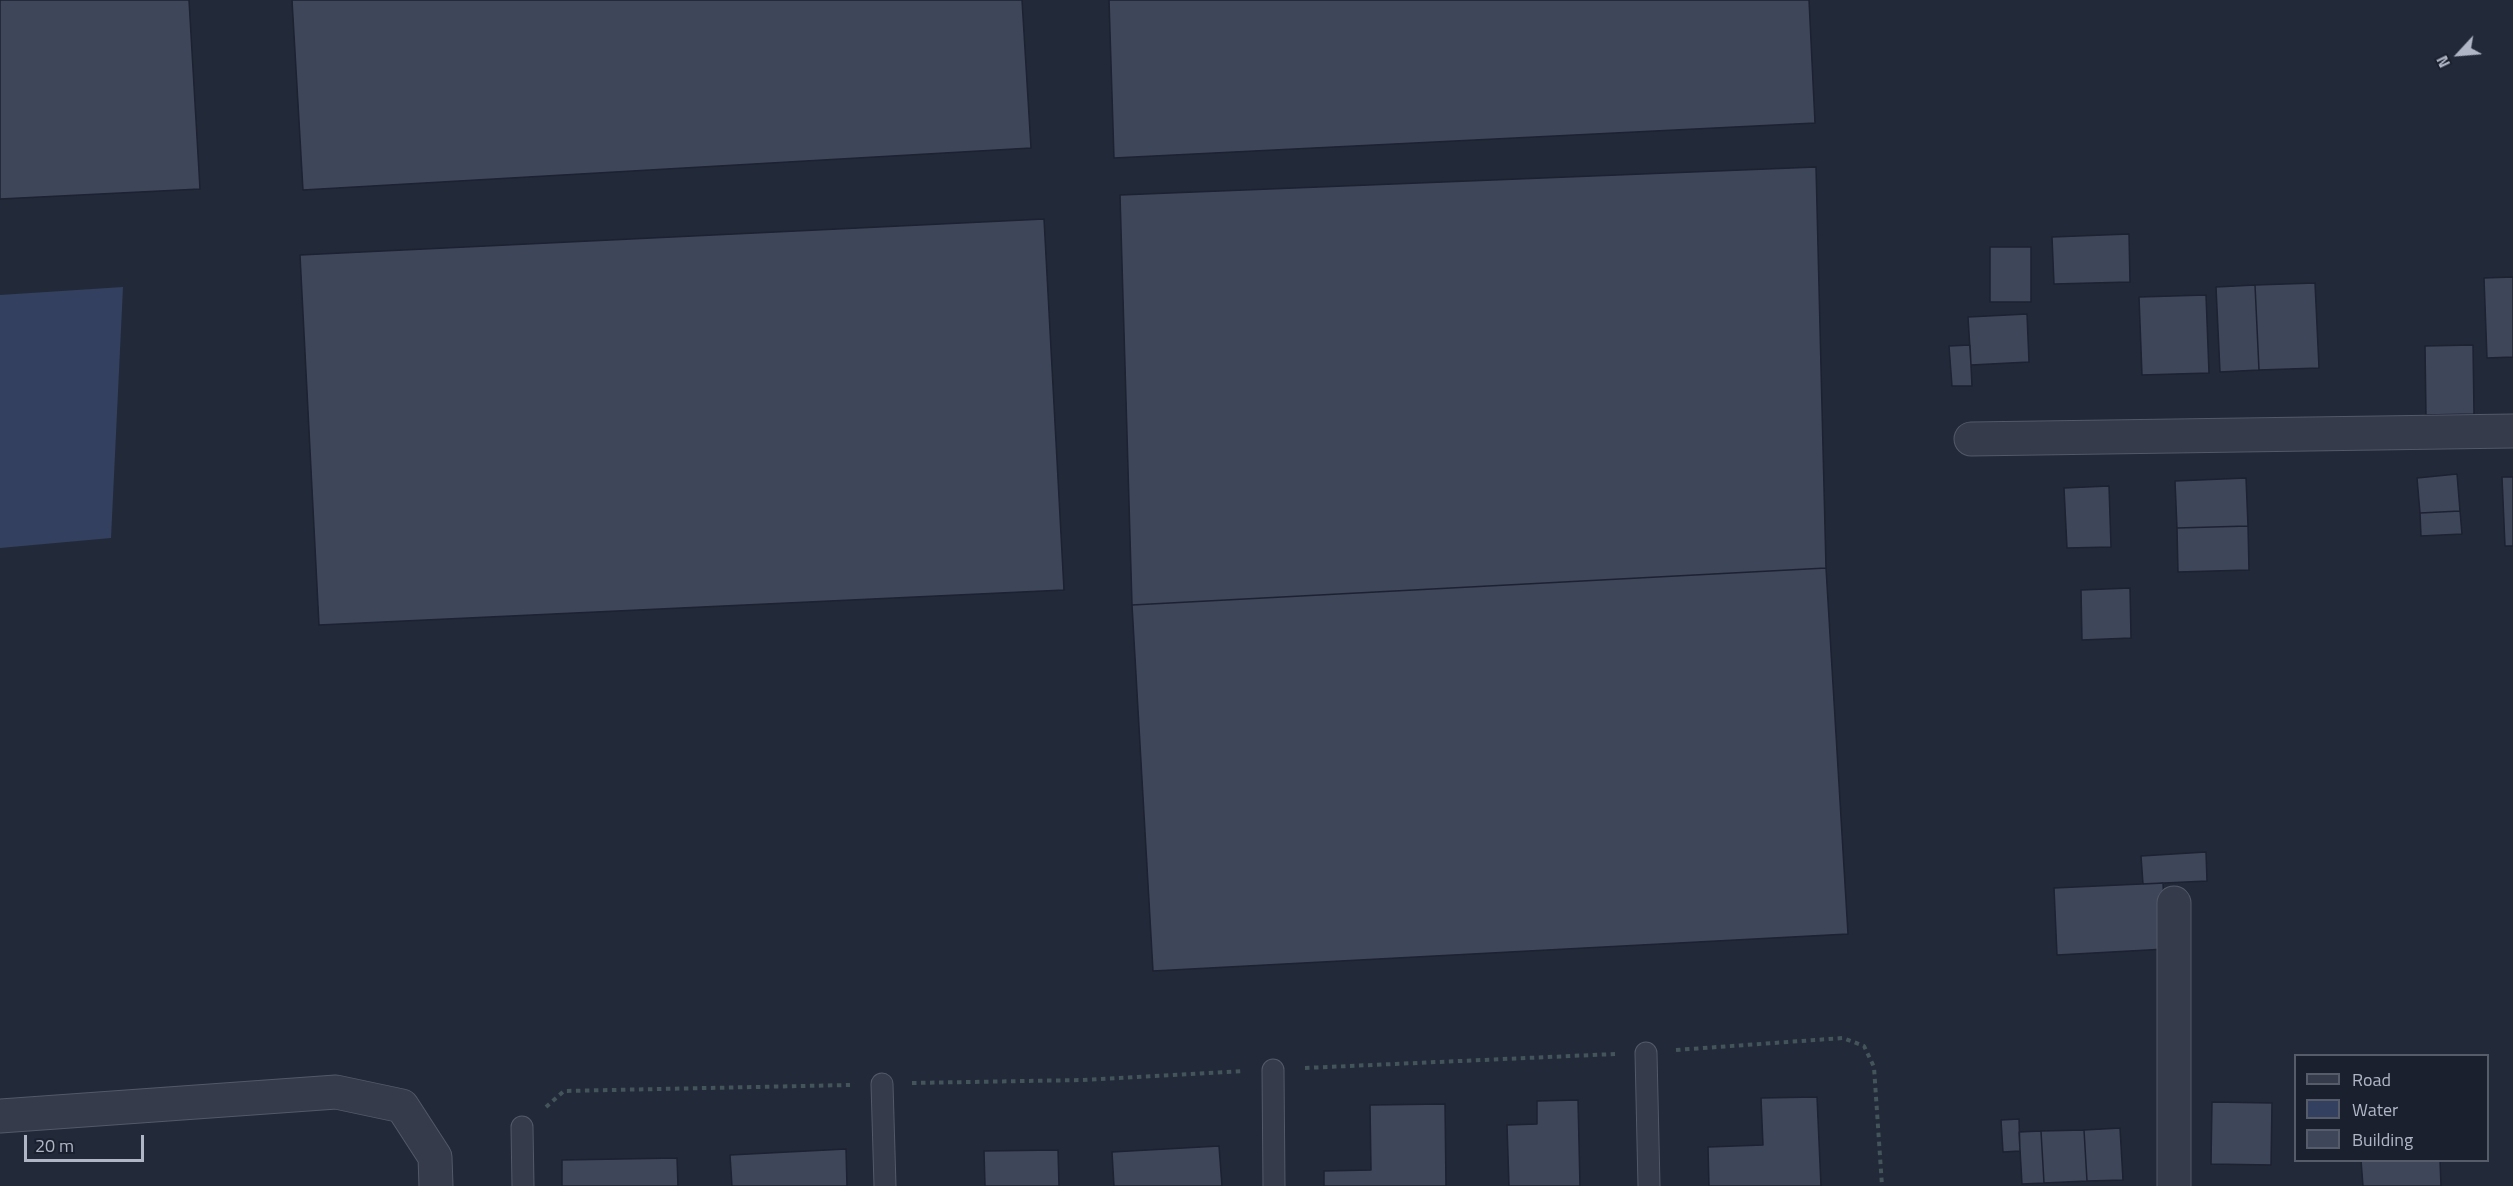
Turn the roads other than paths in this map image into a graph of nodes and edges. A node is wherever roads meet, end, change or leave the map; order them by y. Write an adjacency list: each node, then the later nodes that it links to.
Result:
1 (2513, 431): 2 (street)
2 (1971, 439)
3 (2174, 903): 14 (street)
4 (1646, 1053): 13 (lane)
5 (1274, 1070): 12 (lane)
6 (882, 1084): 11 (lane)
7 (0, 1116): 9 (street)
8 (522, 1127): 10 (lane)
9 (436, 1186)
10 (523, 1186)
11 (885, 1186)
12 (1274, 1186)
13 (1649, 1186)
14 (2174, 1186)

